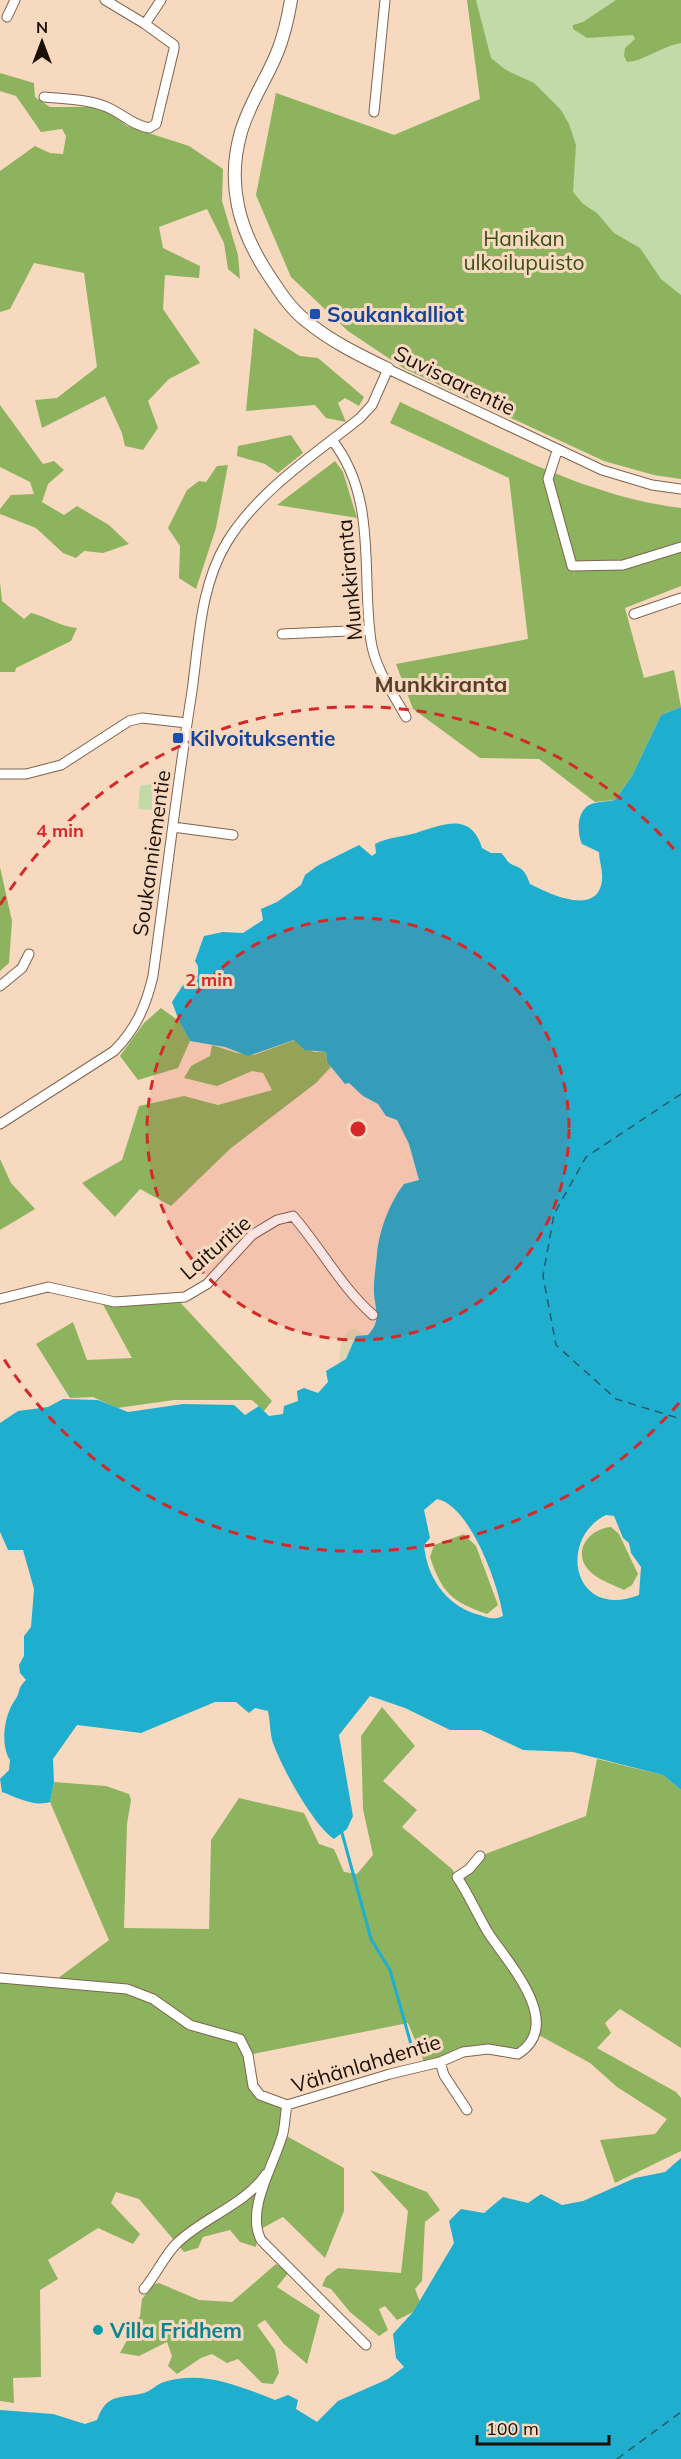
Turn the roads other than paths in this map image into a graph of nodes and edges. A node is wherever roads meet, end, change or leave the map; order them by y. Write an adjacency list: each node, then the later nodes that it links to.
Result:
1 (15, 0): 6 (street)
2 (105, 0): 7 (street)
3 (161, 0): 7 (street)
4 (291, 0): 10 (main road, Suvisaarentie)
5 (385, 0): 9 (street)
6 (7, 17)
7 (145, 24): 8 (street)
8 (44, 97)
9 (374, 112)
10 (387, 369): 11 (street, Soukanniementie); 12 (street, Suvisaarentie)
11 (332, 441): 17 (street, Munkkiranta); 20 (street, Soukanniementie)
12 (557, 451): 13 (street, Suvisaarentie); 14 (street)
13 (681, 489)
14 (681, 547)
15 (681, 598): 16 (street)
16 (634, 614)
17 (370, 630): 18 (street); 19 (street, Munkkiranta)
18 (282, 634)
19 (406, 717)
20 (186, 723): 21 (street); 22 (street, Soukanniementie)
21 (0, 774)
22 (173, 827): 23 (street); 26 (street, Soukanniementie)
23 (233, 835)
24 (28, 954): 25 (street)
25 (0, 986)
26 (0, 1124)
27 (0, 1299): 28 (street, Laituritie)
28 (373, 1315)
29 (480, 1856): 31 (street, Vähänlahdentie)
30 (0, 1978): 32 (street, Vähänlahdentie)
31 (440, 2061): 32 (street, Vähänlahdentie); 33 (street)
32 (286, 2105): 34 (street)
33 (467, 2110)
34 (269, 2170): 35 (street); 36 (street)
35 (144, 2289)
36 (366, 2345)

